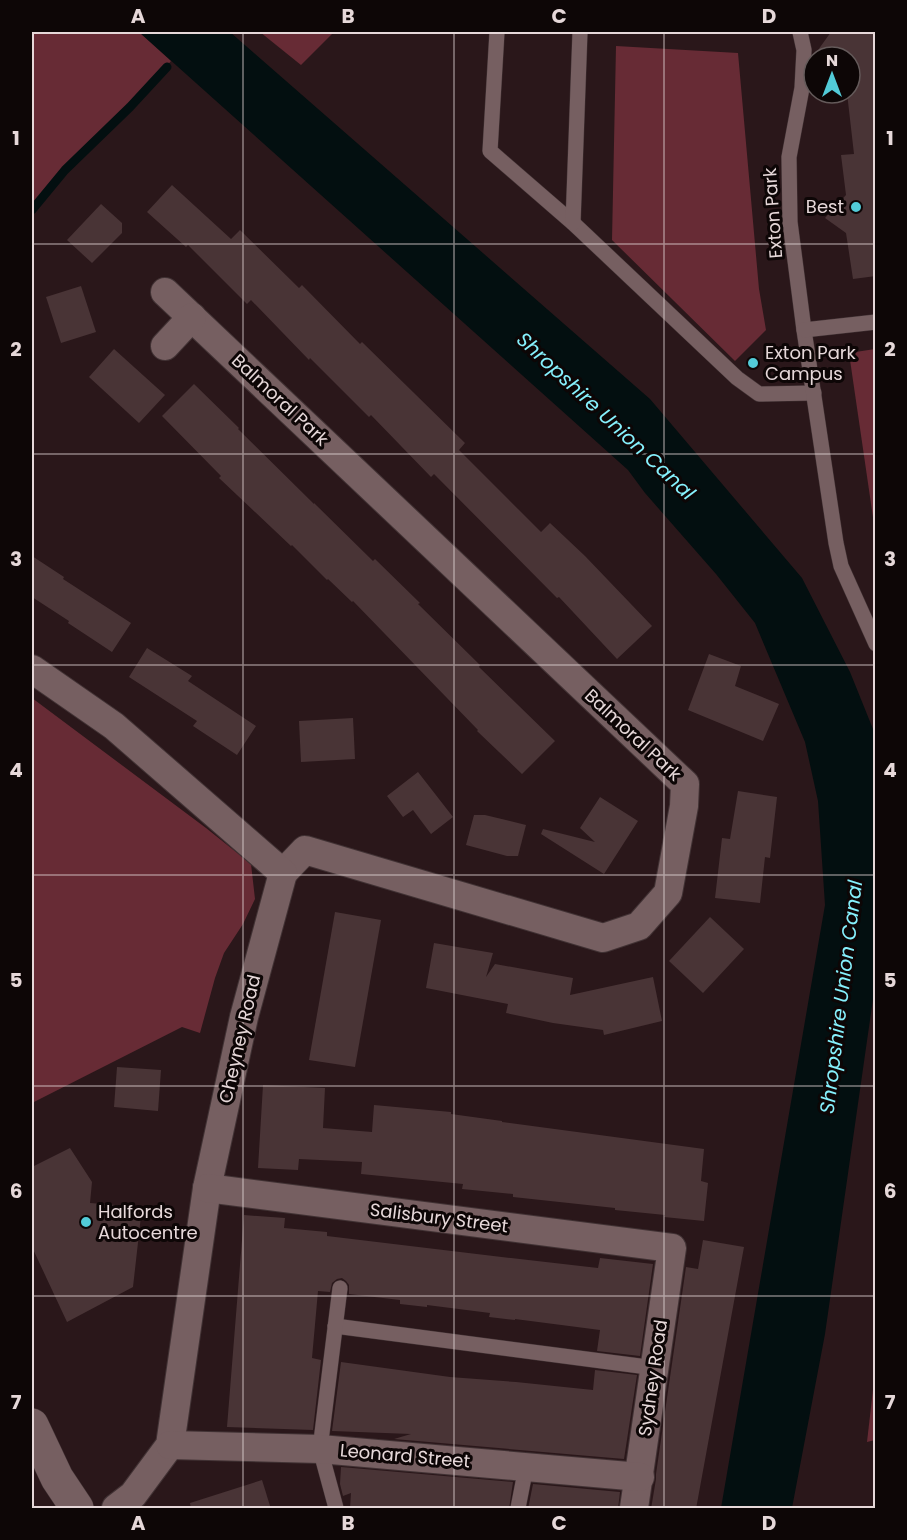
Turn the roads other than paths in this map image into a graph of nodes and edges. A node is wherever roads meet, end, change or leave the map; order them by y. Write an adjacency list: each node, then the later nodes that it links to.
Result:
1 (496, 32): 4 (lane)
2 (580, 32): 4 (lane)
3 (800, 32): 8 (lane, Exton Park)
4 (573, 223): 10 (lane)
5 (165, 292): 6 (street, Balmoral Park)
6 (192, 317): 9 (street); 13 (street, Balmoral Park)
7 (876, 322): 8 (lane)
8 (804, 330): 10 (lane, Exton Park)
9 (165, 346)
10 (814, 393): 11 (lane, Exton Park)
11 (876, 644)
12 (32, 669): 13 (street)
13 (283, 873): 14 (street, Cheyney Road)
14 (207, 1188): 15 (street, Salisbury Street); 20 (street, Cheyney Road)
15 (672, 1248): 18 (street, Sydney Road)
16 (340, 1288): 17 (lane)
17 (335, 1326): 18 (lane); 21 (lane)
18 (655, 1368): 23 (street, Sydney Road)
19 (32, 1425): 24 (street)
20 (170, 1445): 21 (street, Leonard Street); 25 (street, Cheyney Road)
21 (320, 1449): 22 (street, Leonard Street); 26 (lane)
22 (526, 1467): 23 (street, Leonard Street); 27 (lane)
23 (640, 1477): 28 (street, Sydney Road)
24 (77, 1509)
25 (116, 1509)
26 (336, 1509)
27 (518, 1509)
28 (634, 1509)

